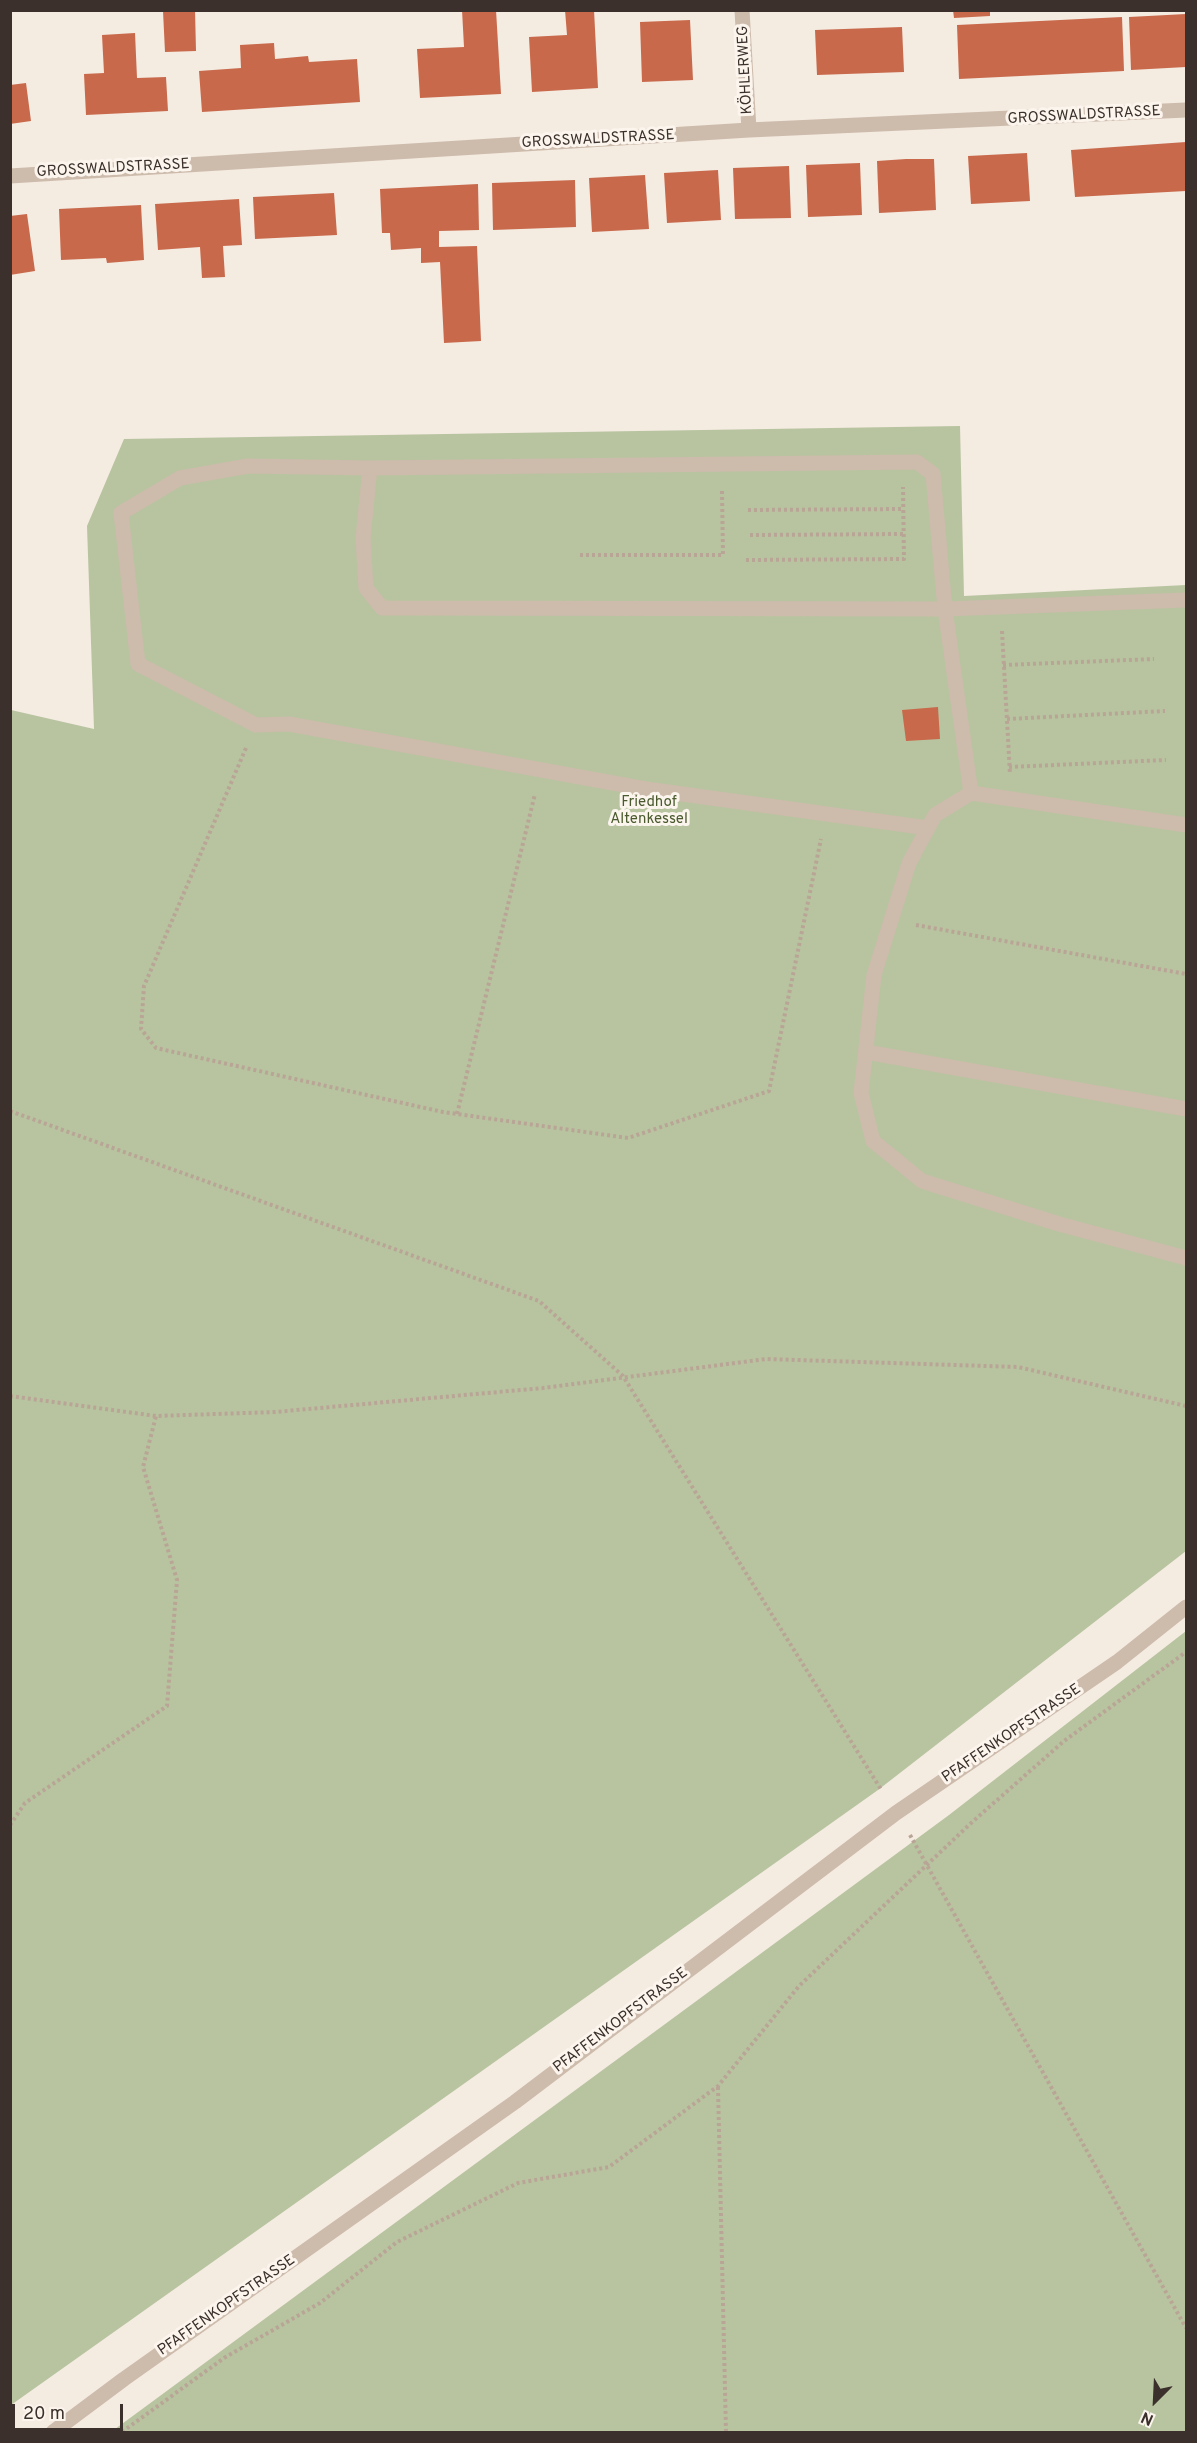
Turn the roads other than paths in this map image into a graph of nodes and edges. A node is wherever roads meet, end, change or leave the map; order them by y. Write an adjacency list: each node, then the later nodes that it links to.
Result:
1 (742, 10): 3 (street, KÖHLERWEG)
2 (1186, 110): 3 (street, GROSSWALDSTRASSE)
3 (749, 130): 4 (street, GROSSWALDSTRASSE)
4 (10, 176)
5 (370, 468): 7 (street); 7 (street); 10 (street)
6 (1186, 600): 7 (street)
7 (945, 609): 8 (street)
8 (971, 793): 9 (street); 10 (street)
9 (1186, 825)
10 (928, 828): 11 (street)
11 (866, 1052): 12 (street); 13 (street)
12 (1186, 1109)
13 (1186, 1258)
14 (1186, 1607): 15 (street, PFAFFENKOPFSTRASSE)
15 (53, 2433)

